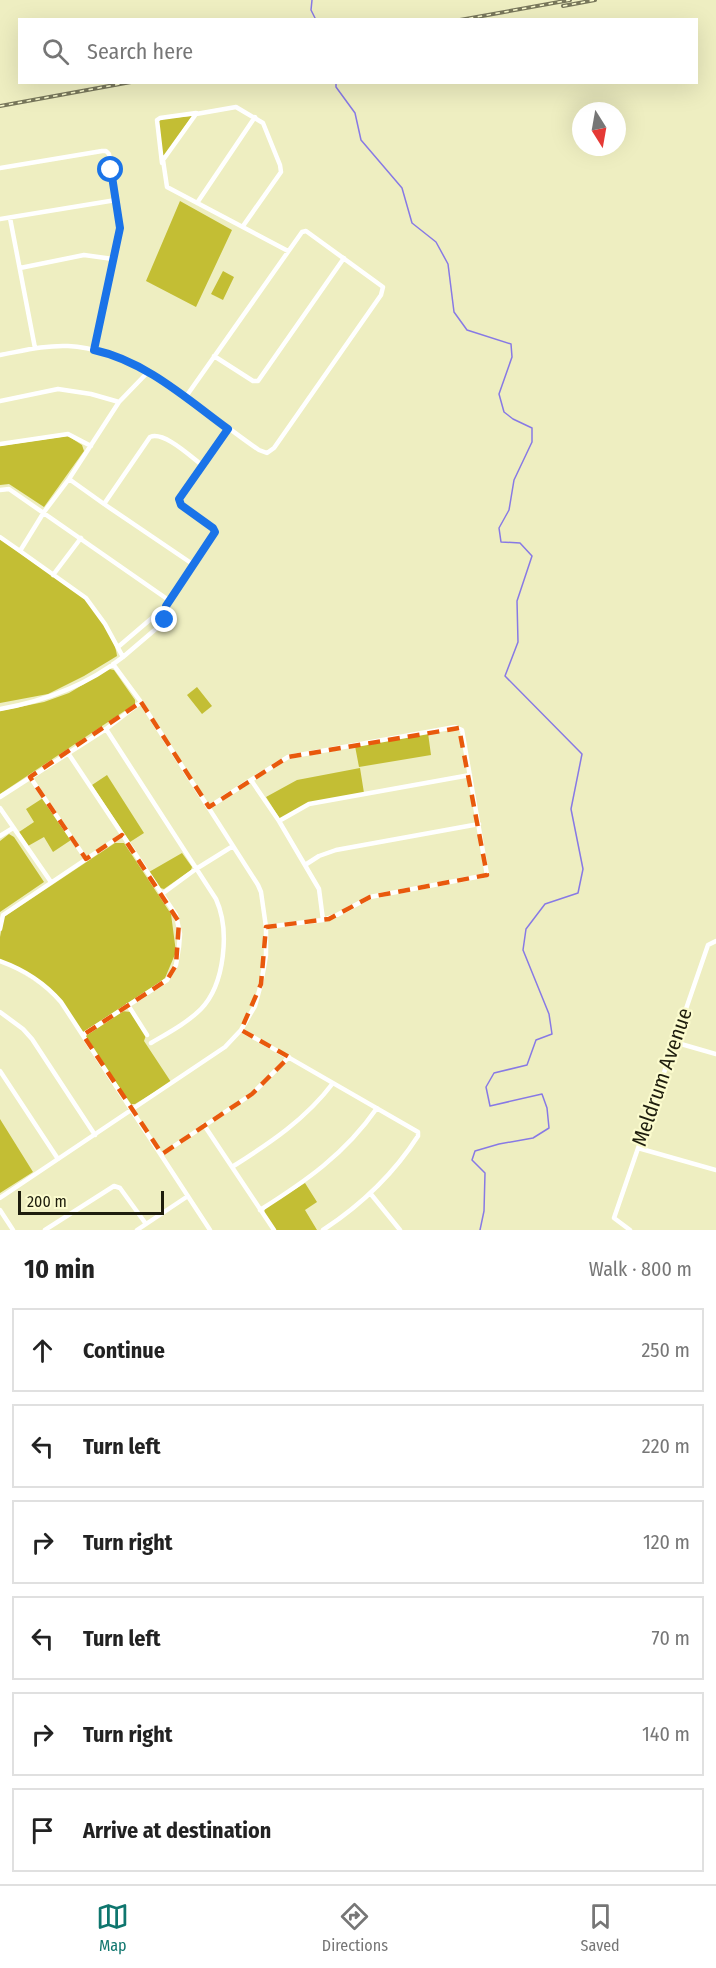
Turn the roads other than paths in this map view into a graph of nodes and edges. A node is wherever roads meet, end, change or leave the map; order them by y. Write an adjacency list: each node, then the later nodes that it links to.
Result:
1 (198, 113): 2 (street); 3 (street); 3 (street)
2 (255, 117): 6 (street); 9 (street)
3 (162, 166): 6 (street)
4 (0, 168): 5 (street)
5 (116, 200): 7 (street); 12 (street)
6 (198, 203): 9 (street)
7 (10, 218): 8 (street); 13 (street)
8 (0, 219)
9 (243, 226): 10 (street)
10 (288, 251): 11 (street); 17 (street)
11 (344, 258): 17 (street); 22 (street)
12 (113, 259): 13 (street); 15 (street)
13 (20, 268): 14 (street)
14 (34, 348): 15 (street); 16 (street)
15 (94, 350): 18 (street)
16 (0, 355)
17 (214, 356): 19 (street)
18 (147, 372): 19 (street); 21 (street)
19 (186, 398): 22 (street)
20 (0, 401): 21 (street)
21 (119, 402): 24 (street)
22 (228, 429): 25 (street)
23 (0, 443): 24 (street)
24 (91, 446): 26 (street)
25 (202, 465): 28 (street); 33 (street)
26 (69, 479): 28 (street); 29 (street)
27 (0, 490): 29 (street)
28 (104, 504): 33 (street)
29 (44, 512): 31 (street); 32 (street)
30 (0, 537): 32 (street)
31 (81, 538): 34 (street); 35 (street)
32 (20, 551): 34 (street)
33 (194, 565): 35 (street)
34 (53, 575): 36 (street)
35 (168, 603): 36 (street); 37 (street)
36 (118, 648): 37 (street)
37 (123, 657): 38 (street)
38 (113, 664): 39 (street); 40 (street)
39 (141, 702): 41 (street); 47 (street)
40 (0, 709)
41 (106, 729): 42 (street); 57 (street)
42 (68, 753): 44 (street); 52 (street)
43 (470, 775): 45 (street); 49 (street); 50 (street)
44 (30, 777): 46 (street); 55 (street)
45 (251, 780): 47 (street); 49 (street)
46 (0, 797)
47 (209, 807): 54 (street)
48 (0, 808): 51 (street)
49 (279, 821): 56 (street)
50 (478, 824): 56 (street); 61 (street)
51 (13, 828): 53 (street); 58 (street)
52 (122, 835): 55 (street); 59 (street)
53 (0, 836)
54 (233, 846): 57 (street); 62 (street)
55 (86, 859): 58 (street)
56 (305, 865): 61 (street)
57 (196, 869): 59 (street); 72 (street)
58 (51, 882): 60 (street)
59 (162, 894): 66 (street)
60 (1, 915): 63 (street)
61 (323, 920): 62 (street)
62 (266, 927): 68 (street)
63 (0, 929)
64 (716, 940): 71 (street, Meldrum Avenue)
65 (0, 961): 69 (street)
66 (128, 1005): 69 (street); 70 (street)
67 (0, 1012): 80 (street)
68 (241, 1030): 74 (street); 78 (street)
69 (83, 1035): 78 (street)
70 (147, 1035)
71 (674, 1042): 73 (street); 81 (street, Meldrum Avenue)
72 (151, 1043)
73 (716, 1054)
74 (289, 1058): 76 (street); 79 (street)
75 (0, 1071): 83 (street)
76 (333, 1083): 77 (street); 84 (street)
77 (377, 1108): 86 (street); 90 (street)
78 (133, 1109): 80 (street); 82 (street)
79 (204, 1125): 82 (street); 84 (street)
80 (95, 1135): 83 (street)
81 (638, 1148): 85 (street); 99 (street, Meldrum Avenue)
82 (162, 1154): 87 (street)
83 (58, 1159): 88 (street)
84 (232, 1167): 90 (street)
85 (716, 1170)
86 (370, 1194): 97 (street); 98 (street)
87 (188, 1196): 91 (street); 95 (street)
88 (0, 1198)
89 (0, 1210): 92 (street)
90 (260, 1210): 96 (street)
91 (146, 1224): 93 (street); 94 (street)
92 (13, 1230)
93 (45, 1230)
94 (137, 1230)
95 (210, 1230)
96 (274, 1230)
97 (323, 1230)
98 (400, 1230)
99 (630, 1230)

